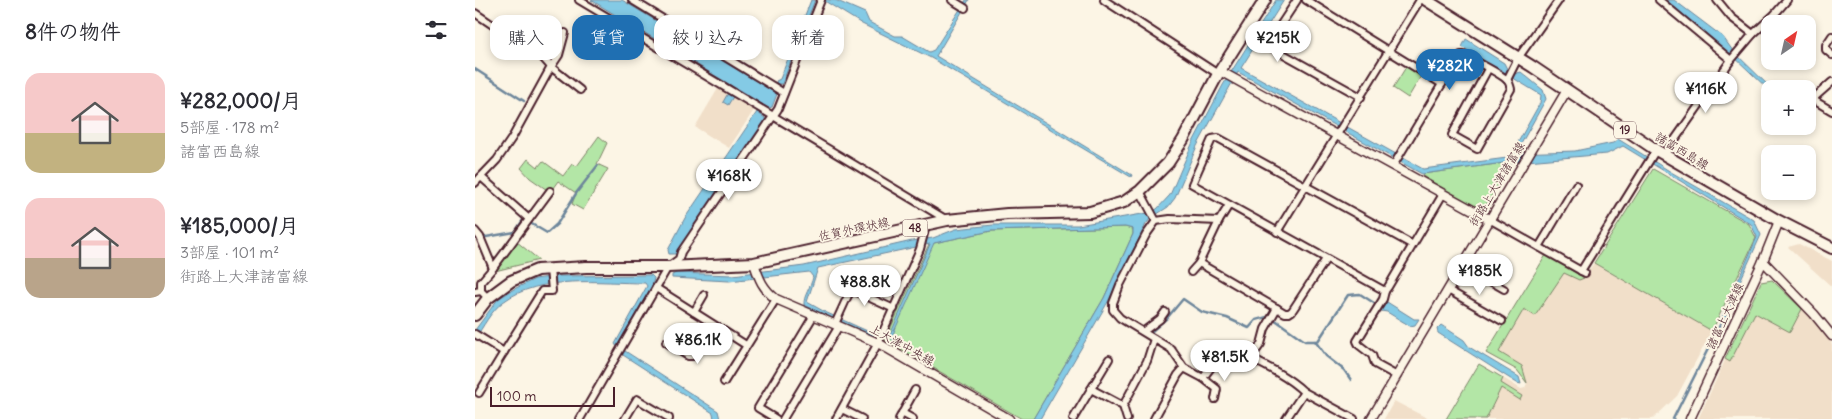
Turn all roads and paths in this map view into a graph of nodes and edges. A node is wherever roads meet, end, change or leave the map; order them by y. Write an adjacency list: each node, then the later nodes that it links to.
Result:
1 (579, 0): 35 (street)
2 (632, 0): 32 (street)
3 (952, 0): 15 (street)
4 (1104, 0): 26 (street)
5 (1265, 0): 26 (main road, 佐賀外環状線 / 48)
6 (1297, 0): 33 (street)
7 (1306, 0): 20 (street)
8 (1420, 0): 20 (street)
9 (1425, 0): 22 (main road, 諸富西島線 / 19)
10 (1559, 0): 22 (street)
11 (1659, 0): 23 (street)
12 (1717, 0): 18 (street)
13 (1787, 0): 18 (street)
14 (821, 1): 32 (street)
15 (963, 7)
16 (475, 13): 24 (street)
17 (565, 33): 24 (street)
18 (1753, 34): 23 (street)
19 (1832, 36): 21 (street)
20 (1389, 51): 29 (street); 33 (street)
21 (1832, 55)
22 (1519, 58): 27 (street); 31 (main road, 諸富西島線 / 19)
23 (1732, 59): 37 (street)
24 (551, 67): 30 (street); 39 (street)
25 (1487, 69): 27 (street); 27 (street); 29 (street)
26 (1222, 73): 36 (street); 43 (main road, 佐賀外環状線 / 48)
27 (1507, 80)
28 (1832, 82): 34 (street)
29 (1442, 84): 38 (street)
30 (581, 90)
31 (1567, 90): 37 (main road, 諸富西島線 / 19); 47 (street, 街路上大津諸富線)
32 (784, 93): 35 (street)
33 (1361, 97): 36 (street)
34 (1832, 111)
35 (774, 117): 48 (street); 62 (street)
36 (1339, 133): 38 (street); 40 (street)
37 (1655, 157): 51 (main road, 諸富西島線 / 19); 56 (street)
38 (1394, 163): 44 (street)
39 (477, 179): 46 (street)
40 (1306, 186): 45 (street); 54 (street); 55 (street)
41 (1576, 186): 56 (street)
42 (550, 191): 46 (street)
43 (1140, 191): 48 (main road, 佐賀外環状線 / 48); 49 (street)
44 (1443, 194): 47 (street); 55 (street)
45 (1229, 205): 50 (street); 54 (street)
46 (529, 219): 64 (street)
47 (1489, 219): 56 (street); 61 (street, 街路上大津諸富線)
48 (947, 220): 52 (main road, 佐賀外環状線 / 48)
49 (1156, 221): 50 (street); 85 (street)
50 (1219, 221): 60 (street)
51 (1779, 221): 57 (main road, 諸富西島線 / 19); 59 (street, 諸富上大津線)
52 (926, 226): 63 (main road, 佐賀外環状線 / 48); 77 (street)
53 (475, 232): 64 (street)
54 (1277, 232): 58 (street)
55 (1413, 246): 71 (street)
56 (1539, 247)
57 (1832, 248)
58 (1325, 259): 71 (street); 76 (street)
59 (1763, 261): 87 (street); 122 (street, 諸富上大津線)
60 (1199, 263): 66 (street); 76 (street)
61 (1462, 265): 69 (street); 70 (street, 街路上大津諸富線)
62 (667, 267): 63 (main road, 佐賀外環状線 / 48); 65 (main road, 佐賀外環状線 / 48); 67 (street)
63 (755, 267): 75 (street, 上大津中央線)
64 (493, 268): 72 (street)
65 (550, 272): 72 (main road, 佐賀外環状線 / 48); 92 (street)
66 (1191, 272)
67 (656, 288): 78 (street); 107 (street)
68 (839, 289): 73 (street)
69 (1504, 289)
70 (1448, 290): 82 (street); 96 (street, 街路上大津諸富線)
71 (1385, 291): 96 (street)
72 (481, 294): 80 (main road, 佐賀外環状線 / 48)
73 (849, 294): 77 (street); 84 (street)
74 (704, 295): 78 (street)
75 (776, 299): 81 (street, 上大津中央線); 91 (street)
76 (1277, 308): 94 (street)
77 (894, 309): 90 (street)
78 (694, 312): 83 (street)
79 (1165, 312): 85 (street)
80 (475, 315)
81 (814, 315): 84 (street, 上大津中央線); 110 (street)
82 (1502, 321)
83 (712, 324): 89 (street); 91 (street)
84 (837, 325): 90 (street, 上大津中央線); 111 (street)
85 (1144, 332): 88 (street)
86 (477, 336): 92 (street)
87 (1832, 336)
88 (1154, 339): 95 (street); 104 (street)
89 (666, 342)
90 (878, 343): 105 (street); 115 (street, 上大津中央線)
91 (747, 345): 98 (street)
92 (504, 352): 102 (street)
93 (1109, 359): 100 (street)
94 (1250, 359): 97 (street); 101 (street)
95 (1184, 368): 97 (street); 118 (street)
96 (1397, 376): 121 (street, 街路上大津諸富線)
97 (1203, 378): 103 (street)
98 (724, 382)
99 (915, 390): 106 (street)
100 (1091, 390): 104 (street); 116 (street)
101 (1304, 392): 119 (street); 120 (street)
102 (479, 393)
103 (1215, 399)
104 (1123, 406): 117 (street)
105 (842, 408): 112 (street); 113 (street)
106 (901, 416): 114 (street)
107 (580, 419)
108 (625, 419): 109 (street)
109 (670, 419)
110 (776, 419)
111 (783, 419)
112 (836, 419)
113 (862, 419)
114 (913, 419)
115 (1009, 419)
116 (1073, 419)
117 (1127, 419)
118 (1155, 419)
119 (1286, 419)
120 (1354, 419)
121 (1371, 419)
122 (1690, 419)

